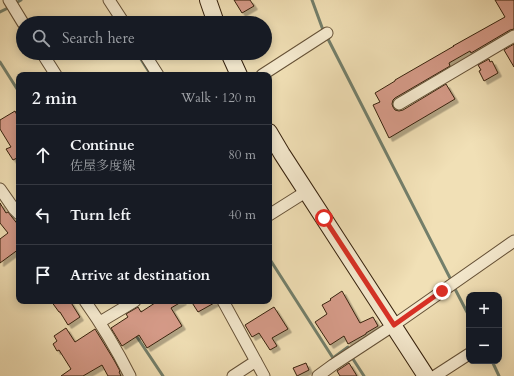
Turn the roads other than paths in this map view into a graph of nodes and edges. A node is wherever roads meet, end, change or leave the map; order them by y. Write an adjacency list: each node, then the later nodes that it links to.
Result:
1 (8, 0): 4 (street); 5 (street)
2 (109, 0): 6 (street)
3 (208, 0): 7 (main road)
4 (0, 4)
5 (19, 16)
6 (119, 16)
7 (214, 16)
8 (327, 33): 16 (street)
9 (512, 37): 17 (street)
10 (46, 60): 13 (street)
11 (148, 60): 14 (street)
12 (232, 60): 15 (main road)
13 (54, 72)
14 (156, 72)
15 (238, 72)
16 (267, 72)
17 (399, 104)
18 (272, 137): 20 (main road)
19 (0, 189): 21 (street)
20 (307, 192): 22 (street); 28 (main road)
21 (16, 211)
22 (272, 213)
23 (514, 241): 28 (street)
24 (87, 304): 27 (street)
25 (130, 304): 27 (street)
26 (225, 304): 30 (street)
27 (100, 322): 31 (street)
28 (394, 325): 34 (street); 35 (main road)
29 (466, 356): 36 (street)
30 (256, 360): 32 (street); 33 (street)
31 (130, 376)
32 (233, 376)
33 (264, 376)
34 (318, 376)
35 (426, 376)
36 (435, 376)

